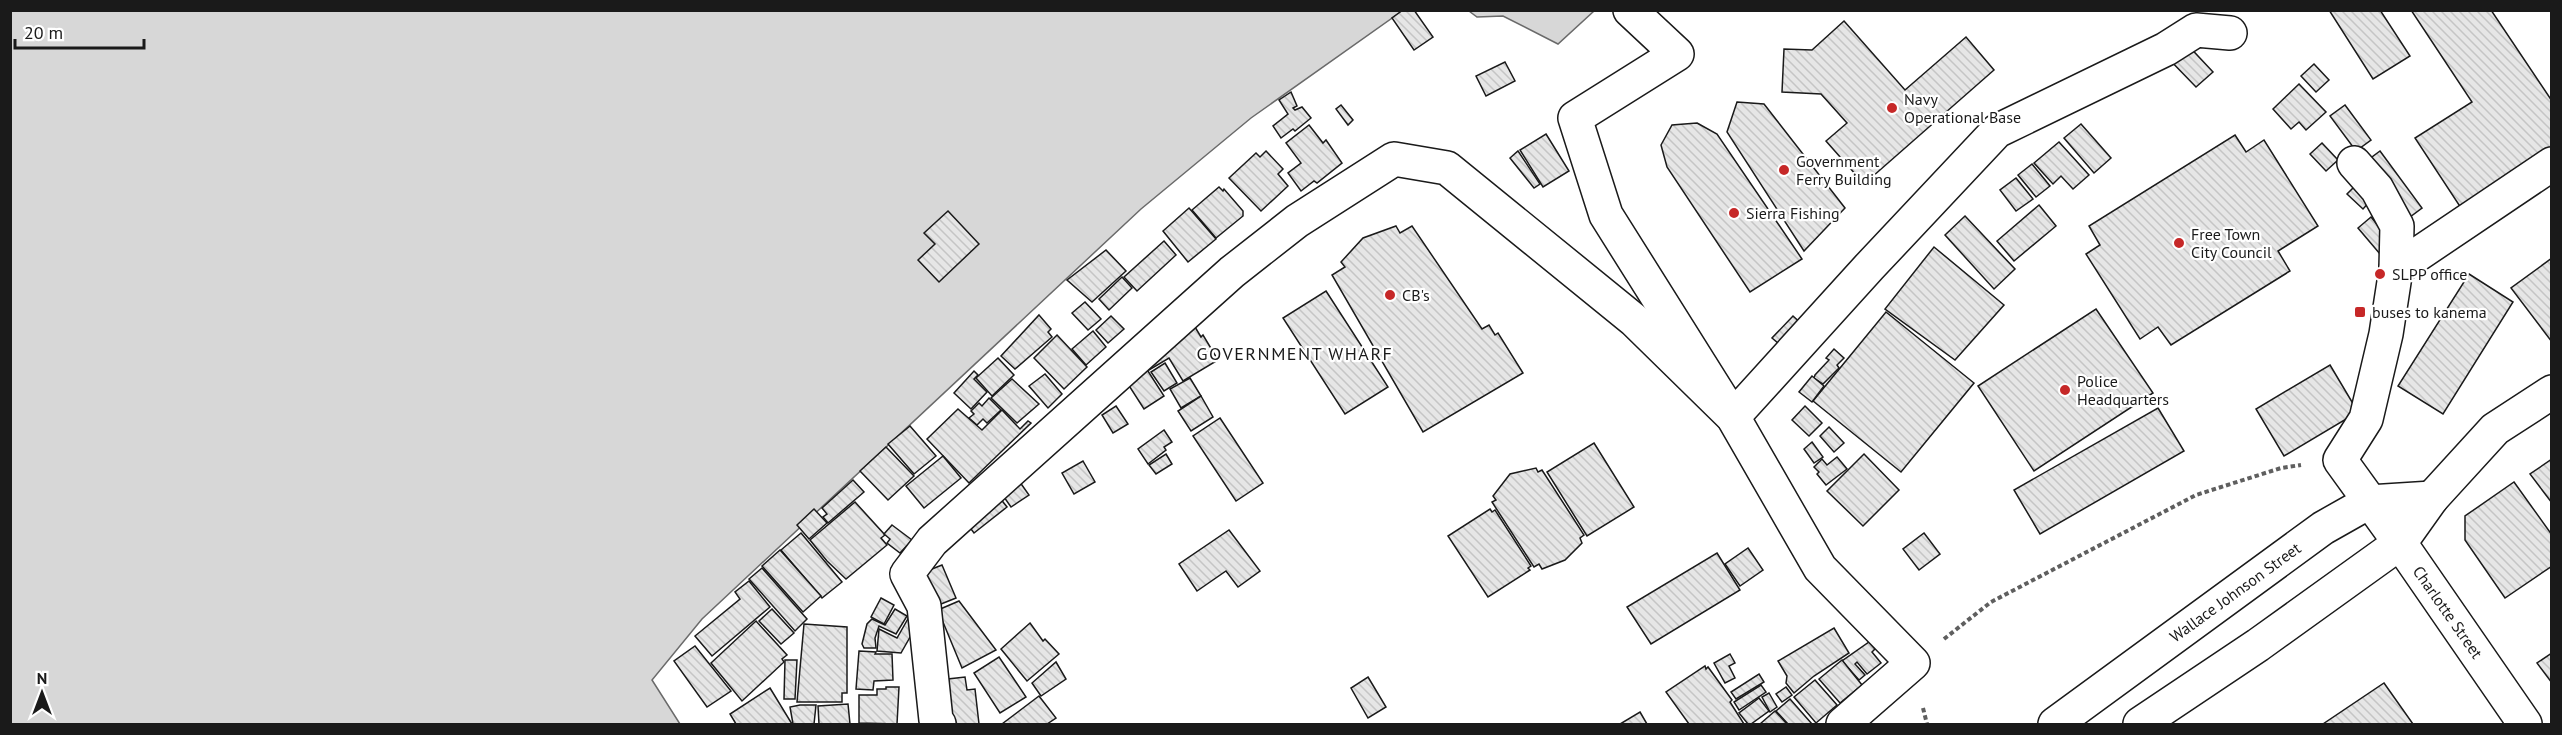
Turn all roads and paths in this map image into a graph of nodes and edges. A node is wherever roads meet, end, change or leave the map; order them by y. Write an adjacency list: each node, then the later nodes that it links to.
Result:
1 (1630, 10): 7 (street)
2 (2230, 33): 7 (street)
3 (2354, 163): 5 (street)
4 (2552, 164): 5 (street)
5 (2396, 269): 8 (street)
6 (2552, 392): 9 (street)
7 (1733, 417): 12 (street); 13 (street)
8 (2340, 460): 10 (street, Charlotte Street); 12 (path)
9 (2432, 498): 10 (street, Wallace Johnson Street); 11 (street)
10 (2369, 502): 11 (street, Charlotte Street); 15 (street, Wallace Johnson Street)
11 (2400, 543): 16 (street); 17 (street, Charlotte Street)
12 (1913, 663): 14 (street)
13 (939, 724)
14 (1843, 724)
15 (2055, 724)
16 (2140, 724)
17 (2525, 724)

